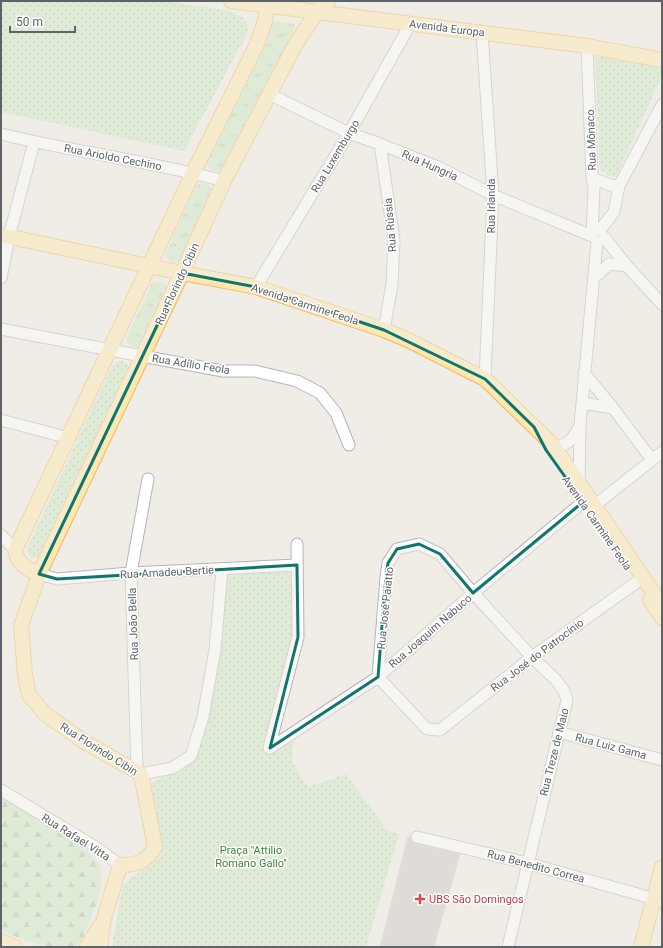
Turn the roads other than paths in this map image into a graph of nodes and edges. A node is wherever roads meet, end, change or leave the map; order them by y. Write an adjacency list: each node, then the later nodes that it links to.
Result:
1 (231, 1): 3 (main road, Avenida Europa)
2 (328, 1): 4 (main road, Rua Florindo Cibin)
3 (267, 6): 4 (main road, Avenida Europa); 15 (main road)
4 (317, 12): 5 (main road, Avenida Europa); 9 (main road, Rua Florindo Cibin)
5 (411, 23): 6 (main road, Avenida Europa); 11 (street, Rua Luxemburgo)
6 (482, 32): 7 (main road, Avenida Europa); 19 (street, Rua Irlanda)
7 (587, 46): 8 (main road, Avenida Europa); 16 (street, Rua Mônaco)
8 (662, 60)
9 (269, 94): 11 (street, Rua Hungria); 17 (main road, Rua Florindo Cibin)
10 (662, 105): 18 (street)
11 (349, 133): 14 (street, Rua Hungria); 27 (street, Rua Luxemburgo)
12 (1, 134): 13 (street, Rua Arioldo Cechino)
13 (34, 142): 15 (street, Rua Arioldo Cechino); 20 (street)
14 (380, 144): 19 (street, Rua Hungria); 30 (street, Rua Rússia)
15 (194, 173): 17 (street, Rua Arioldo Cechino); 22 (main road)
16 (592, 178): 18 (street); 21 (street, Rua Mônaco)
17 (224, 181): 24 (main road, Rua Florindo Cibin)
18 (619, 186): 21 (street)
19 (493, 195): 21 (street, Rua Hungria); 34 (street, Rua Irlanda)
20 (5, 236): 22 (main road, Avenida Carmine Feola); 25 (street)
21 (597, 236): 23 (street, Rua Hungria); 26 (street, Rua Mônaco)
22 (149, 266): 24 (main road, Avenida Carmine Feola); 31 (main road)
23 (627, 266): 26 (street); 28 (street, Rua Hungria)
24 (182, 273): 27 (main road, Avenida Carmine Feola); 32 (main road, Rua Florindo Cibin)
25 (1, 278)
26 (594, 278): 33 (street, Rua Mônaco)
27 (256, 287): 30 (main road, Avenida Carmine Feola)
28 (662, 304)
29 (1, 329): 31 (street, Rua Adílio Feola)
30 (384, 330): 34 (main road, Avenida Carmine Feola)
31 (110, 350): 32 (street, Rua Adílio Feola); 40 (main road)
32 (142, 356): 41 (street, Rua Adílio Feola); 55 (main road, Rua Florindo Cibin)
33 (584, 373): 35 (street, Rua Mônaco); 36 (street)
34 (485, 379): 39 (main road, Avenida Carmine Feola)
35 (582, 402): 36 (street); 38 (street, Rua Mônaco)
36 (613, 408): 44 (street)
37 (1, 420): 40 (street)
38 (580, 425): 42 (street, Rua Mônaco); 46 (street, Rua Mônaco)
39 (534, 427): 42 (main road, Avenida Carmine Feola); 47 (main road, Avenida Carmine Feola)
40 (69, 438): 50 (main road)
41 (350, 445)
42 (555, 448): 46 (main road, Avenida Carmine Feola)
43 (662, 452): 44 (street, Rua Joaquim Nabuco)
44 (652, 460): 47 (street, Rua Joaquim Nabuco)
45 (148, 479): 54 (street, Rua João Bella)
46 (580, 484): 47 (main road, Avenida Carmine Feola)
47 (588, 504): 56 (main road, Avenida Carmine Feola); 57 (street, Rua Joaquim Nabuco); 58 (main road, Avenida Carmine Feola)
48 (1, 535): 50 (street)
49 (297, 544): 52 (street)
50 (15, 550): 55 (main road)
51 (440, 554): 57 (street, Rua Treze de Maio); 61 (street, Rua José Paiatto)
52 (297, 564): 53 (street, Rua Amadeu Bertie); 61 (street, Rua Joaquim Nabuco)
53 (222, 569): 54 (street, Rua Amadeu Bertie); 64 (street)
54 (131, 573): 55 (street, Rua Amadeu Bertie); 64 (street, Rua João Bella)
55 (39, 574): 64 (main road, Rua Florindo Cibin)
56 (637, 582): 59 (main road, Avenida Carmine Feola); 60 (street, Rua José do Patrocínio)
57 (473, 593): 60 (street, Rua Treze de Maio); 61 (street, Rua Joaquim Nabuco)
58 (662, 606)
59 (662, 618)
60 (532, 657): 61 (street, Rua José do Patrocínio); 62 (street, Rua Treze de Maio)
61 (378, 677)
62 (559, 732): 63 (street, Rua Luiz Gama); 67 (street, Rua Treze de Maio)
63 (662, 760)
64 (139, 772): 68 (main road, Rua Florindo Cibin)
65 (1, 790): 68 (street, Rua Rafael Vitta)
66 (416, 837): 67 (street, Rua Benedito Correa)
67 (527, 863): 70 (street, Rua Benedito Correa); 76 (street, Rua Treze de Maio)
68 (120, 865): 71 (main road, Rua Rafael Vitta)
69 (662, 867): 70 (main road)
70 (659, 896): 77 (main road)
71 (101, 934): 74 (main road, Rua Rafael Vitta); 75 (main road)
72 (1, 941): 73 (main road)
73 (15, 947)
74 (88, 947)
75 (106, 947)
76 (508, 947)
77 (641, 947)

